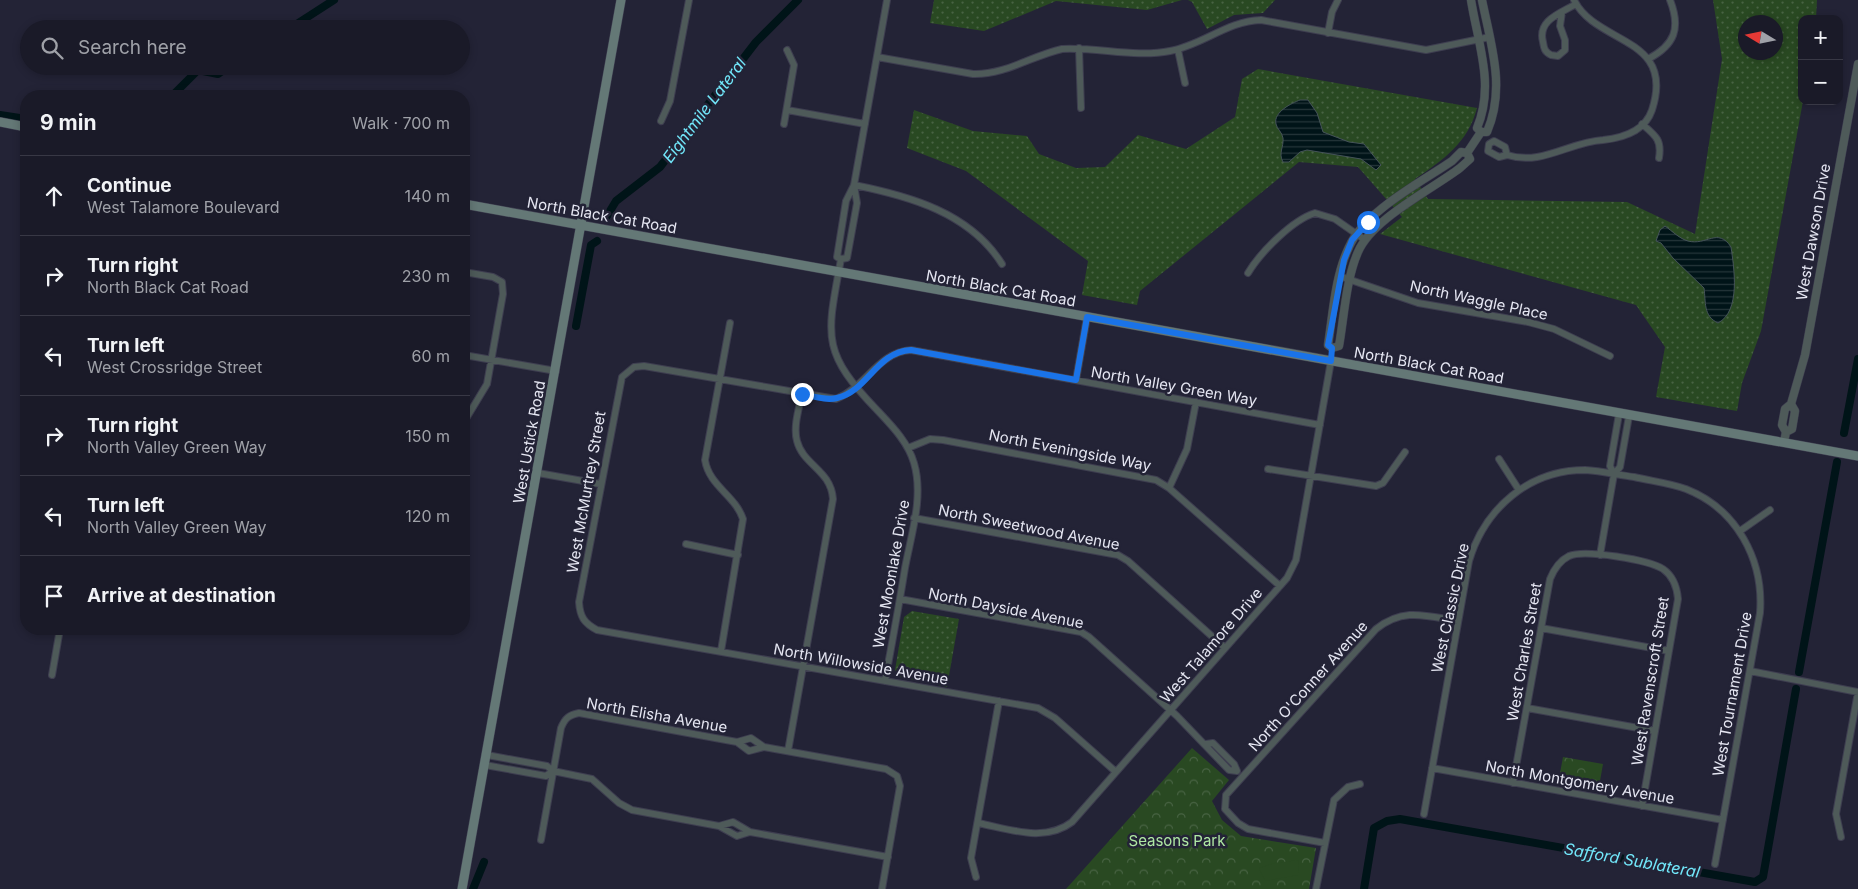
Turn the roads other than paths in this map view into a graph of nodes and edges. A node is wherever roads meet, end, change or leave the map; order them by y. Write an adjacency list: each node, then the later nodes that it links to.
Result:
1 (621, 0): 35 (main road, West Ustick Road)
2 (689, 0): 22 (street)
3 (887, 0): 16 (street)
4 (1338, 0): 10 (street)
5 (1471, 0): 12 (street)
6 (1482, 0): 11 (street)
7 (1670, 0): 17 (street)
8 (1575, 2): 9 (street); 17 (street)
9 (1562, 12): 9 (street)
10 (1328, 33): 12 (street); 15 (street)
11 (1490, 37): 12 (street); 28 (street)
12 (1479, 40): 28 (street)
13 (1079, 48): 15 (street); 16 (street); 20 (street)
14 (787, 50): 21 (street)
15 (1178, 50): 19 (street)
16 (877, 57): 25 (street)
17 (1648, 59): 26 (street)
18 (1858, 64): 62 (street, West Dawson Drive)
19 (1185, 83)
20 (1081, 108)
21 (787, 110): 24 (street); 25 (street)
22 (661, 121)
23 (0, 122): 27 (main road)
24 (784, 124)
25 (865, 124): 33 (street)
26 (1642, 124): 31 (street); 32 (street)
27 (20, 126)
28 (1480, 135): 29 (street); 30 (street)
29 (1489, 144): 31 (street); 31 (street)
30 (1467, 153): 36 (street); 37 (street)
31 (1507, 155)
32 (1658, 158)
33 (854, 185): 38 (street); 38 (street); 39 (street)
34 (470, 205): 35 (main road, North Black Cat Road)
35 (581, 225): 40 (main road, North Black Cat Road); 53 (main road, West Ustick Road)
36 (1357, 234): 37 (street); 42 (street); 43 (street)
37 (1365, 240): 44 (street)
38 (841, 259): 40 (street, West Moonlake Drive)
39 (1002, 264)
40 (839, 272): 45 (main road, North Black Cat Road); 56 (street, West Moonlake Drive)
41 (470, 273): 50 (street)
42 (1248, 273)
43 (1339, 276): 44 (street, North Waggle Place); 47 (street)
44 (1351, 280): 47 (street); 49 (street, North Waggle Place)
45 (1087, 317): 51 (main road, North Black Cat Road); 55 (street)
46 (730, 323): 54 (street)
47 (1332, 348): 51 (street)
48 (470, 356): 50 (street)
49 (1610, 356)
50 (492, 360): 53 (street); 59 (street)
51 (1331, 361): 60 (main road, North Black Cat Road); 61 (street, West Talamore Drive)
52 (627, 371): 54 (street, North Valley Green Way); 71 (street, West McMurtrey Street)
53 (556, 372): 68 (main road, West Ustick Road)
54 (720, 380): 57 (street, North Valley Green Way); 78 (street)
55 (1076, 380): 56 (street, North Valley Green Way); 58 (street, North Valley Green Way)
56 (855, 388): 57 (street, North Valley Green Way); 63 (street, West Moonlake Drive)
57 (802, 394): 89 (street)
58 (1196, 402): 61 (street, North Valley Green Way); 72 (street)
59 (470, 412)
60 (1624, 415): 62 (main road, North Black Cat Road); 69 (street)
61 (1320, 425): 70 (street, West Talamore Drive)
62 (1784, 442): 65 (main road, North Black Cat Road)
63 (908, 448): 72 (street, North Eveningside Way); 75 (street, West Moonlake Drive)
64 (1405, 452): 70 (street)
65 (1858, 456)
66 (1498, 459): 73 (street)
67 (1268, 469): 70 (street)
68 (538, 473): 71 (street); 101 (main road, West Ustick Road)
69 (1614, 474): 73 (street, West Classic Drive); 76 (street, West Tournament Drive); 79 (street)
70 (1311, 476): 80 (street, West Talamore Drive)
71 (600, 484): 82 (street, West McMurtrey Street)
72 (1169, 488): 80 (street, North Eveningside Way)
73 (1519, 490): 83 (street, West Classic Drive)
74 (1770, 510): 76 (street)
75 (914, 518): 81 (street, West Moonlake Drive); 86 (street, North Sweetwood Avenue)
76 (1740, 531): 90 (street, West Tournament Drive)
77 (686, 544): 78 (street)
78 (738, 554): 87 (street)
79 (1600, 555): 84 (street, West Charles Street); 88 (street, West Ravenscroft Street)
80 (1280, 586): 86 (street, West Talamore Drive)
81 (900, 599): 92 (street, West Moonlake Drive); 96 (street, North Dayside Avenue)
82 (582, 619): 87 (street, North Willowside Avenue)
83 (1458, 621): 103 (street, West Classic Drive); 106 (street, North O'Conner Avenue)
84 (1541, 628): 88 (street); 95 (street, West Charles Street)
85 (59, 635): 91 (street)
86 (1225, 648): 96 (street, West Talamore Drive)
87 (721, 651): 89 (street, North Willowside Avenue)
88 (1669, 651): 97 (street, West Ravenscroft Street)
89 (802, 666): 92 (street, North Willowside Avenue); 100 (street)
90 (1750, 671): 93 (street); 111 (street, West Tournament Drive)
91 (52, 676)
92 (885, 681): 94 (street, North Willowside Avenue)
93 (1858, 692): 115 (street)
94 (999, 701): 105 (street, North Willowside Avenue); 112 (street)
95 (1527, 708): 97 (street); 107 (street, West Charles Street)
96 (1170, 710): 105 (street, West Talamore Drive); 106 (street, North Dayside Avenue)
97 (1655, 731): 109 (street, West Ravenscroft Street)
98 (737, 742): 99 (street, North Elisha Avenue); 99 (street, North Elisha Avenue); 104 (street, North Elisha Avenue)
99 (764, 747): 100 (street, North Elisha Avenue)
100 (788, 751): 118 (street, North Elisha Avenue)
101 (487, 756): 102 (main road, West Ustick Road); 104 (street)
102 (485, 766): 104 (street); 121 (main road, West Ustick Road)
103 (1432, 768): 107 (street, North Montgomery Avenue); 110 (street, West Classic Drive)
104 (552, 772): 113 (street); 116 (street)
105 (1116, 772): 112 (street, West Talamore Drive)
106 (1243, 777): 117 (street, North O'Conner Avenue)
107 (1513, 783): 109 (street, North Montgomery Avenue)
108 (1360, 784): 117 (street)
109 (1642, 806): 111 (street, North Montgomery Avenue)
110 (1424, 814)
111 (1723, 820): 119 (street, West Tournament Drive)
112 (978, 823): 120 (street)
113 (719, 826): 114 (street); 114 (street)
114 (750, 832): 118 (street)
115 (1841, 837)
116 (541, 840)
117 (1325, 843): 123 (street)
118 (888, 856): 122 (street)
119 (1715, 864)
120 (976, 877)
121 (462, 889)
122 (882, 889)
123 (1316, 889)

